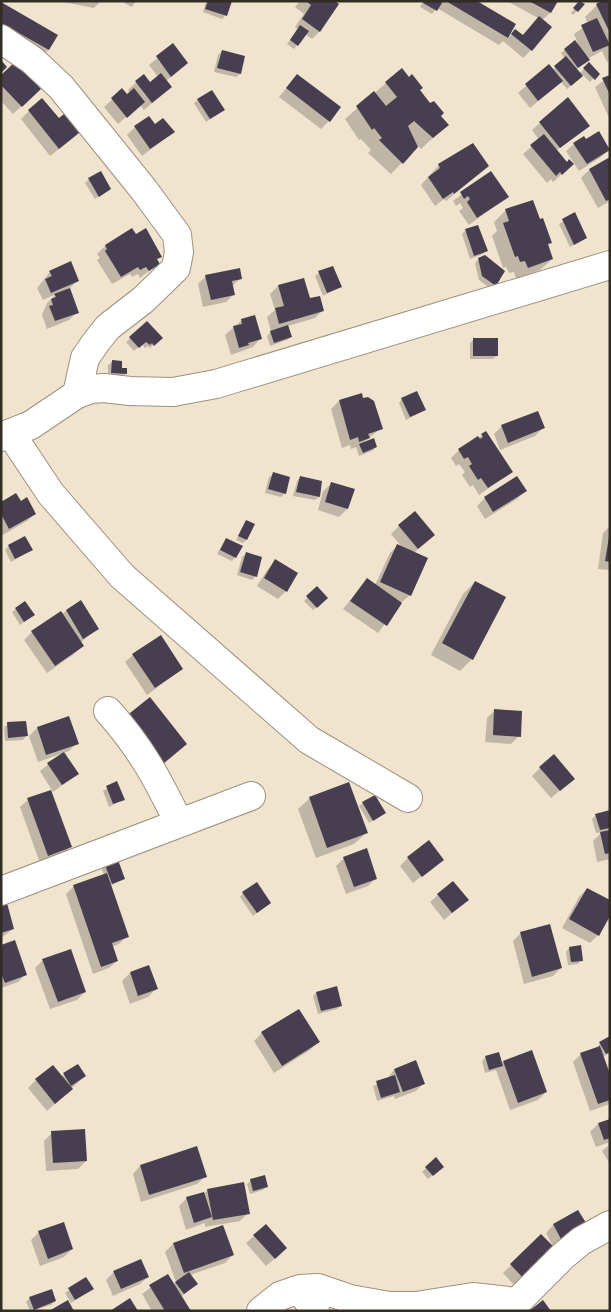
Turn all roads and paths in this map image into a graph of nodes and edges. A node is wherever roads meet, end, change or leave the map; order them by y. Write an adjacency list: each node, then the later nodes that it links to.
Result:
1 (1, 39): 3 (street)
2 (610, 265): 3 (street)
3 (77, 394): 4 (street)
4 (6, 436): 7 (street)
5 (108, 711): 8 (street)
6 (251, 796): 8 (street)
7 (408, 798)
8 (179, 823): 9 (street)
9 (1, 891)
10 (610, 1224): 12 (street)
11 (307, 1300): 12 (street); 13 (street)
12 (513, 1306)
13 (261, 1311)

